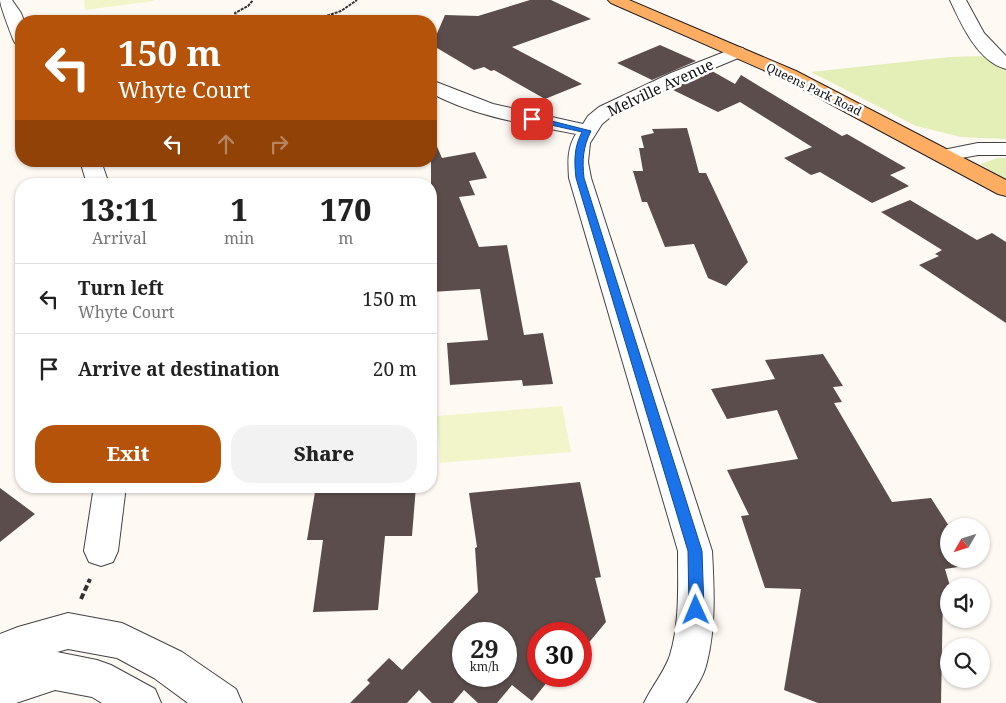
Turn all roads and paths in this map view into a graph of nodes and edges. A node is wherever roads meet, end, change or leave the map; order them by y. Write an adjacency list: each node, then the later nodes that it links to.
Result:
1 (4, 0): 8 (street)
2 (253, 0): 6 (path)
3 (356, 0): 7 (path)
4 (616, 0): 9 (main road, Queens Park Road)
5 (958, 0): 10 (street)
6 (236, 15)
7 (329, 15)
8 (15, 19)
9 (737, 52): 12 (street, Melville Avenue); 14 (main road, Queens Park Road)
10 (1006, 64)
11 (437, 89): 12 (street)
12 (587, 131): 23 (street, Melville Avenue)
13 (1006, 149): 14 (street)
14 (945, 155): 15 (main road, Queens Park Road)
15 (1006, 189)
16 (109, 493): 17 (street)
17 (101, 551): 18 (path)
18 (68, 631): 19 (street); 22 (street)
19 (0, 653)
20 (0, 690): 21 (street)
21 (141, 703)
22 (222, 703)
23 (664, 703)

